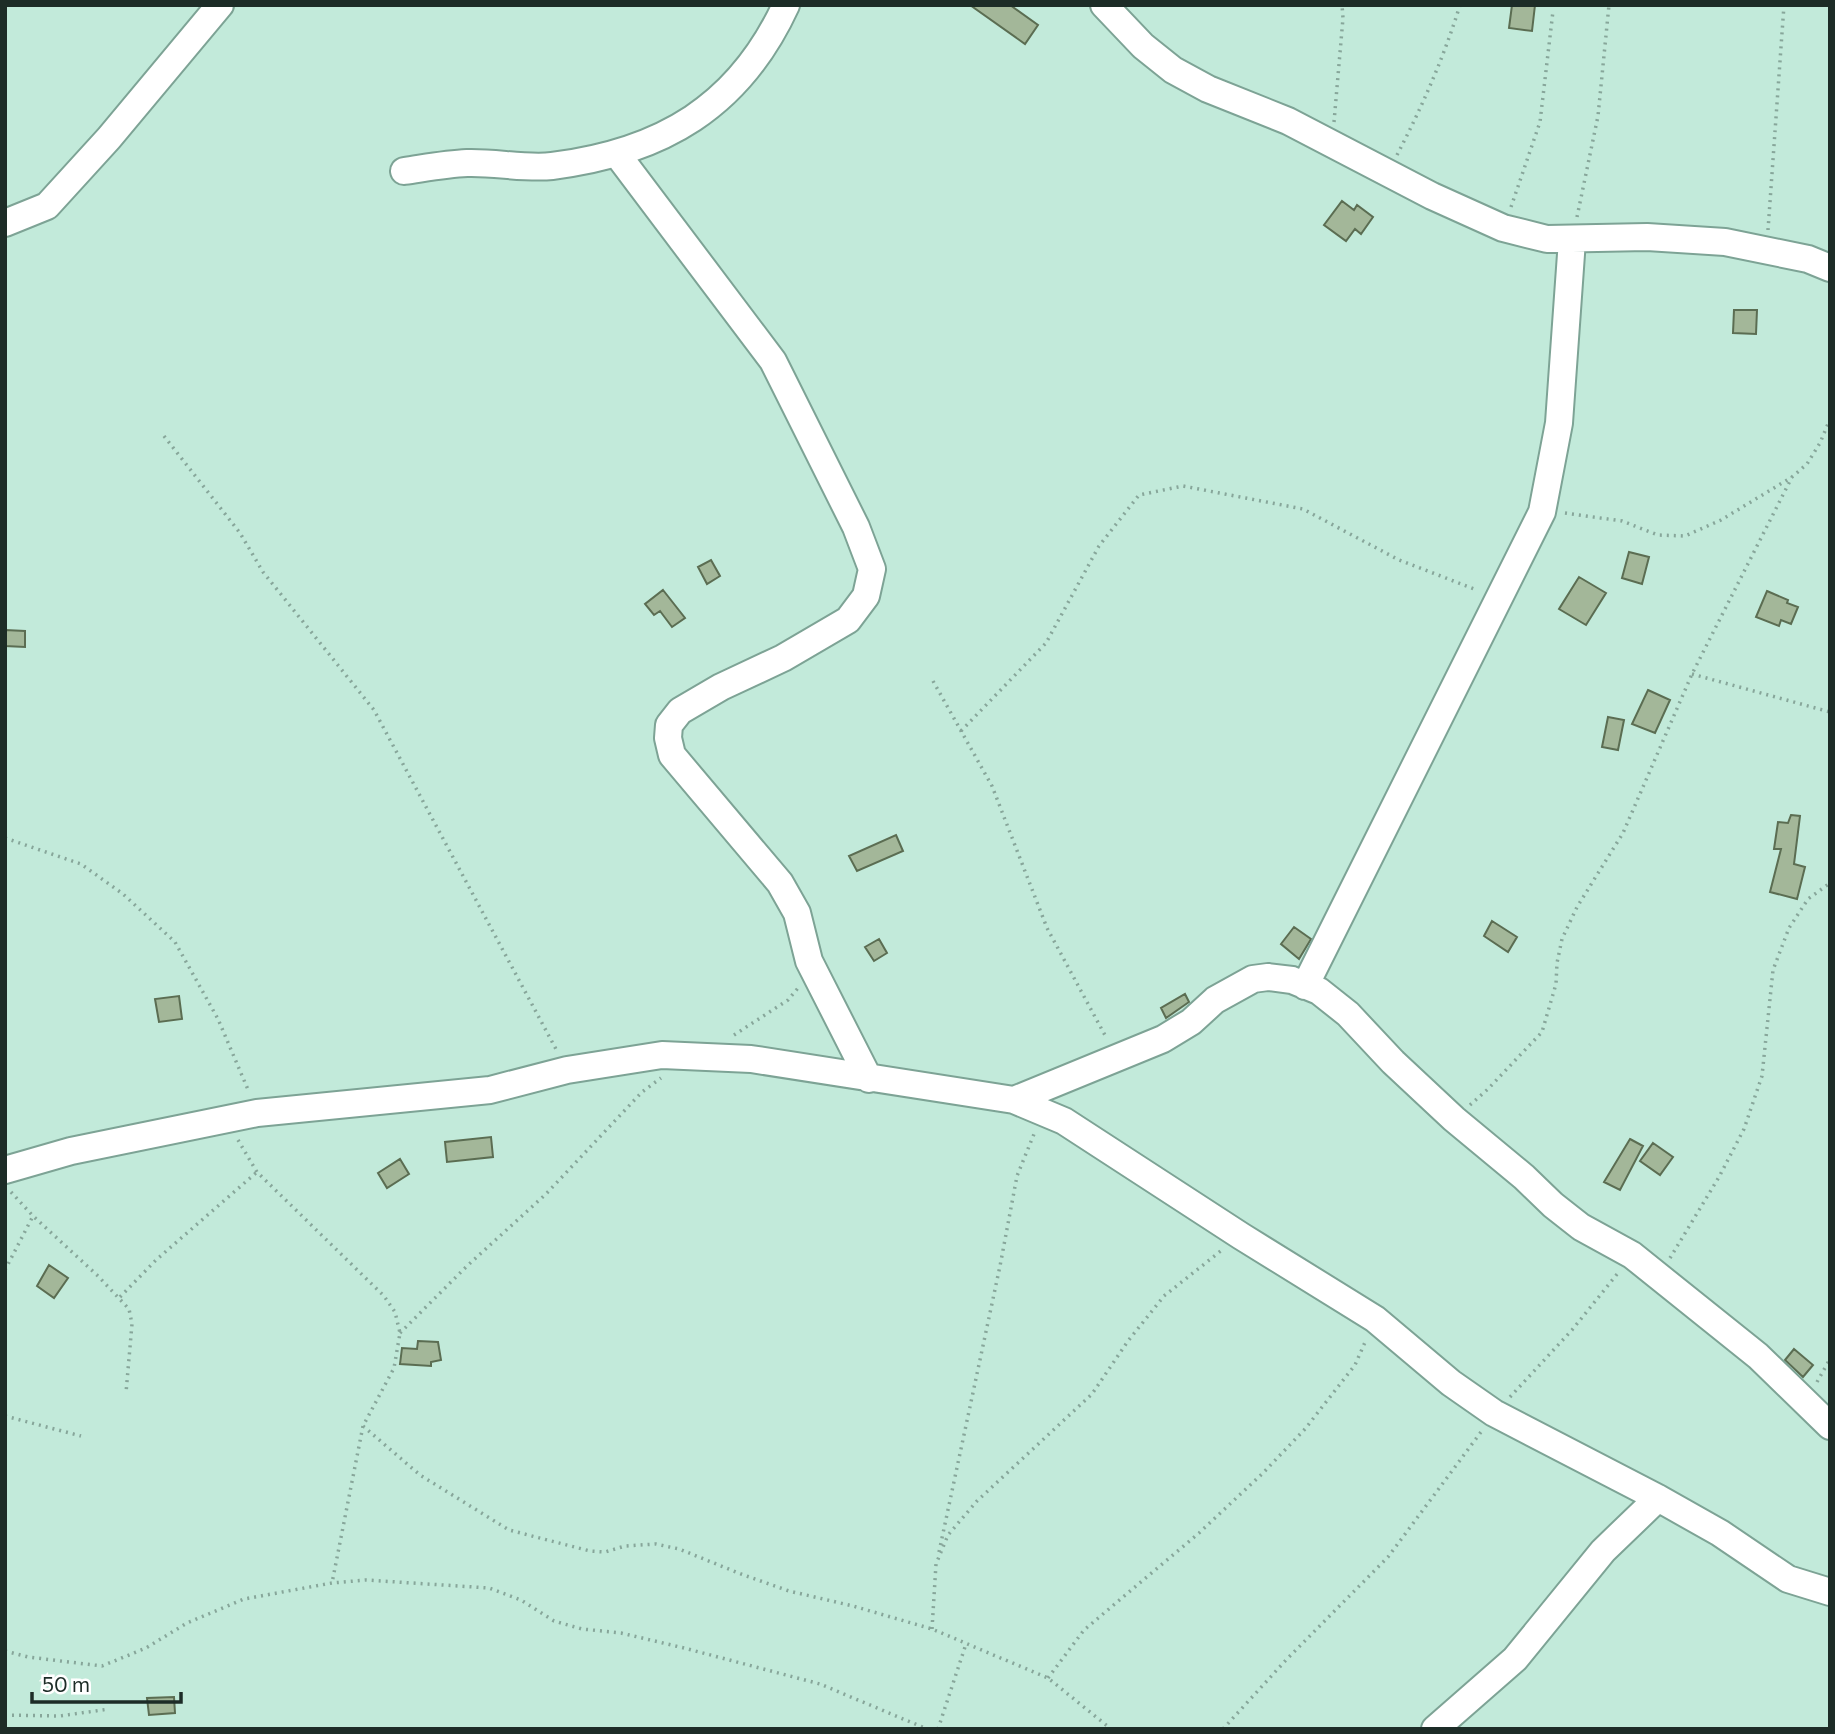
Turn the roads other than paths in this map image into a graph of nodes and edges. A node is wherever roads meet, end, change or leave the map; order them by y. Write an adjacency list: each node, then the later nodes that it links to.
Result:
1 (220, 5): 6 (street)
2 (786, 5): 4 (street)
3 (1104, 5): 7 (street)
4 (617, 154): 5 (street); 10 (street)
5 (404, 171)
6 (5, 223)
7 (1572, 240): 8 (street); 9 (street)
8 (1830, 268)
9 (1305, 986): 11 (street); 13 (street)
10 (869, 1079): 11 (street); 12 (street)
11 (1014, 1100): 14 (street)
12 (5, 1170)
13 (1830, 1426)
14 (1658, 1497): 15 (street); 16 (street)
15 (1830, 1592)
16 (1435, 1729)

